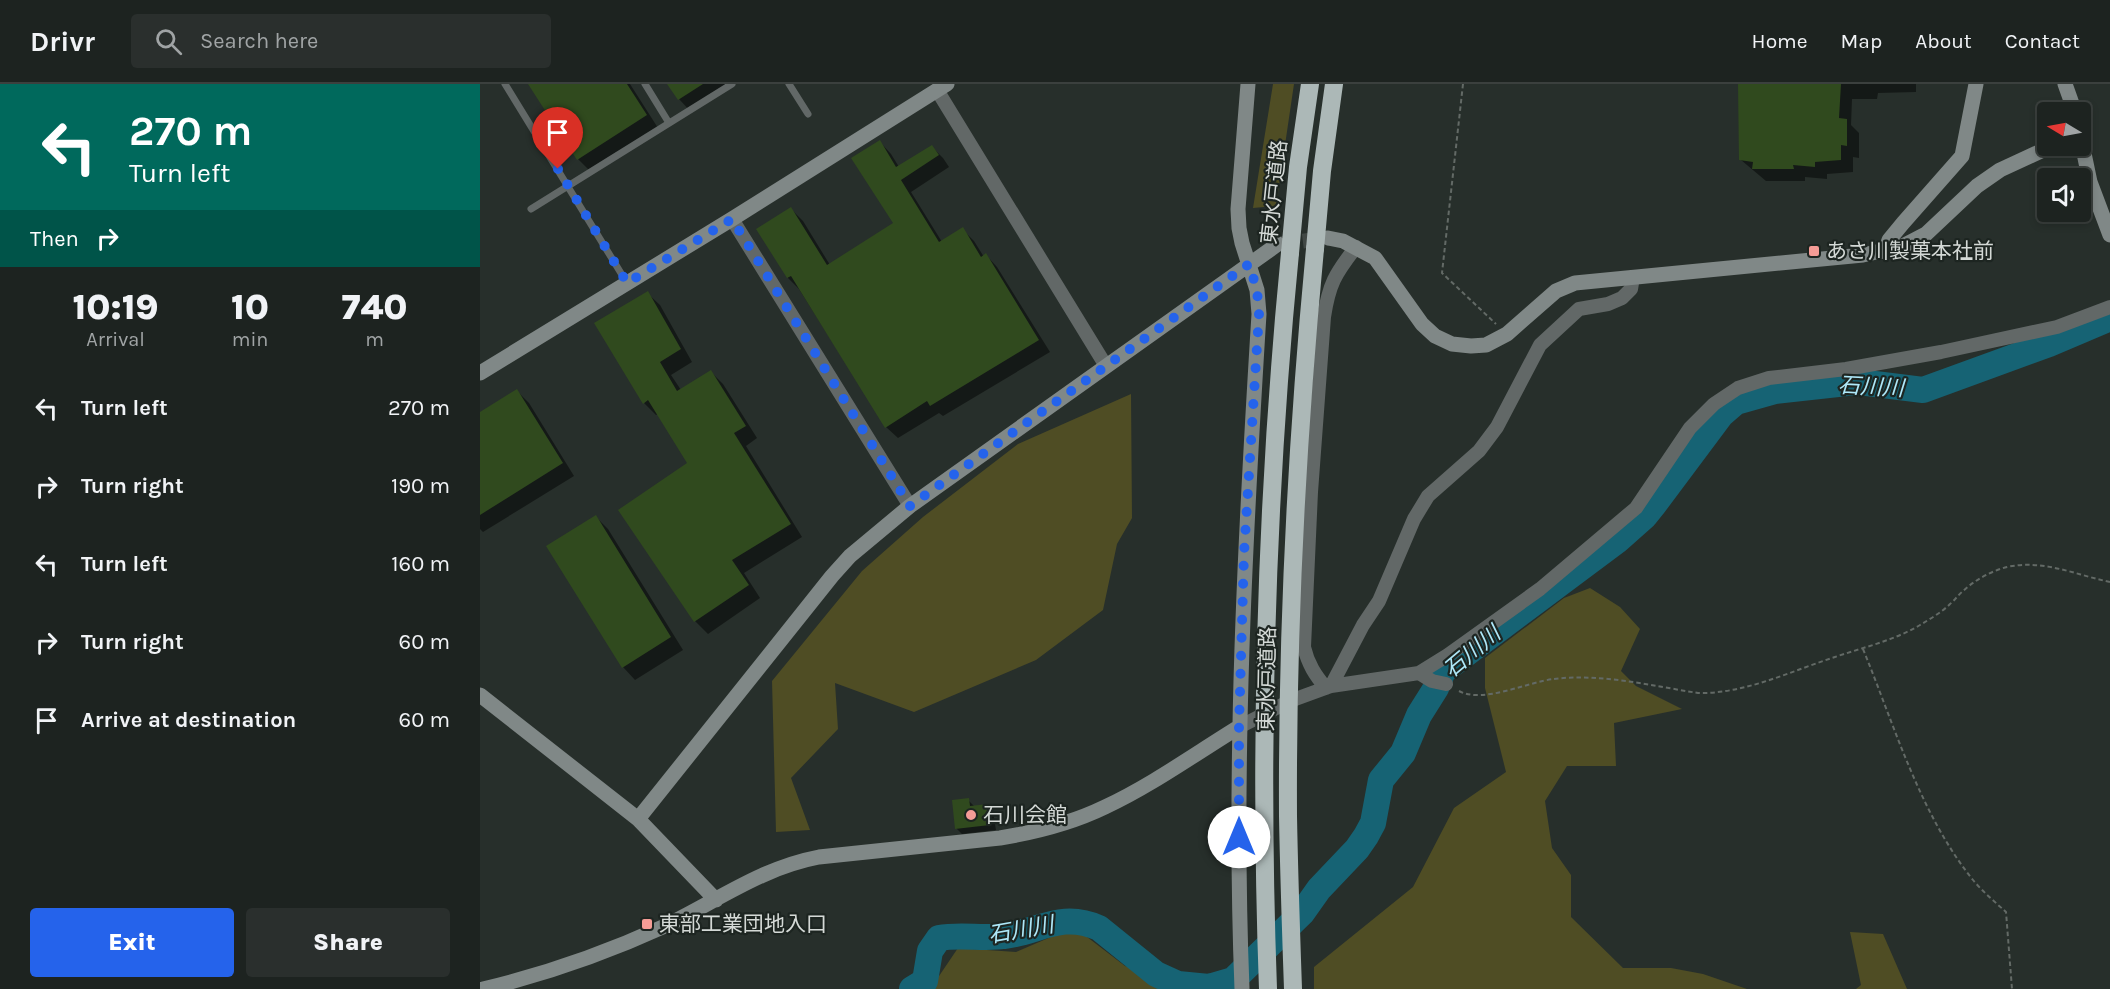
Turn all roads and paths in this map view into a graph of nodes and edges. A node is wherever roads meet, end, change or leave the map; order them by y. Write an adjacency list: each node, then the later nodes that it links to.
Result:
1 (505, 84): 17 (lane)
2 (645, 84): 14 (lane)
3 (732, 84): 14 (lane)
4 (789, 84): 13 (lane)
5 (1248, 84): 25 (street)
6 (1310, 84): 23 (highway, 東水戸道路)
7 (1334, 84): 21 (highway, 東水戸道路)
8 (1463, 84): 29 (path)
9 (1976, 84): 24 (street)
10 (2065, 84): 12 (street)
11 (942, 87): 19 (street); 30 (street)
12 (2071, 102)
13 (808, 114)
14 (669, 123): 17 (lane)
15 (2037, 153): 24 (street)
16 (2085, 156): 20 (street)
17 (569, 186): 18 (lane); 27 (lane)
18 (531, 209)
19 (732, 219): 27 (street); 32 (street)
20 (2110, 235)
21 (1321, 244): 22 (street); 45 (highway, 東水戸道路, bridge)
22 (1356, 247): 29 (street); 37 (street)
23 (1284, 248): 25 (street); 44 (highway, 東水戸道路, bridge)
24 (1885, 252): 26 (street)
25 (1249, 264): 30 (street); 39 (street)
26 (1633, 277): 29 (street); 37 (street)
27 (627, 283): 31 (street)
28 (2110, 307): 35 (street)
29 (1507, 334)
30 (1106, 366): 32 (street)
31 (480, 373)
32 (910, 506): 40 (street)
33 (2110, 582): 34 (path)
34 (1863, 649): 36 (path); 46 (path)
35 (1419, 673): 36 (street); 37 (street)
36 (1446, 684)
37 (1328, 687): 39 (street)
38 (480, 695): 40 (street)
39 (1239, 727): 41 (street); 43 (street)
40 (638, 819): 41 (street)
41 (716, 900): 42 (street)
42 (483, 989)
43 (1242, 989)
44 (1268, 989)
45 (1293, 989)
46 (2012, 989)

